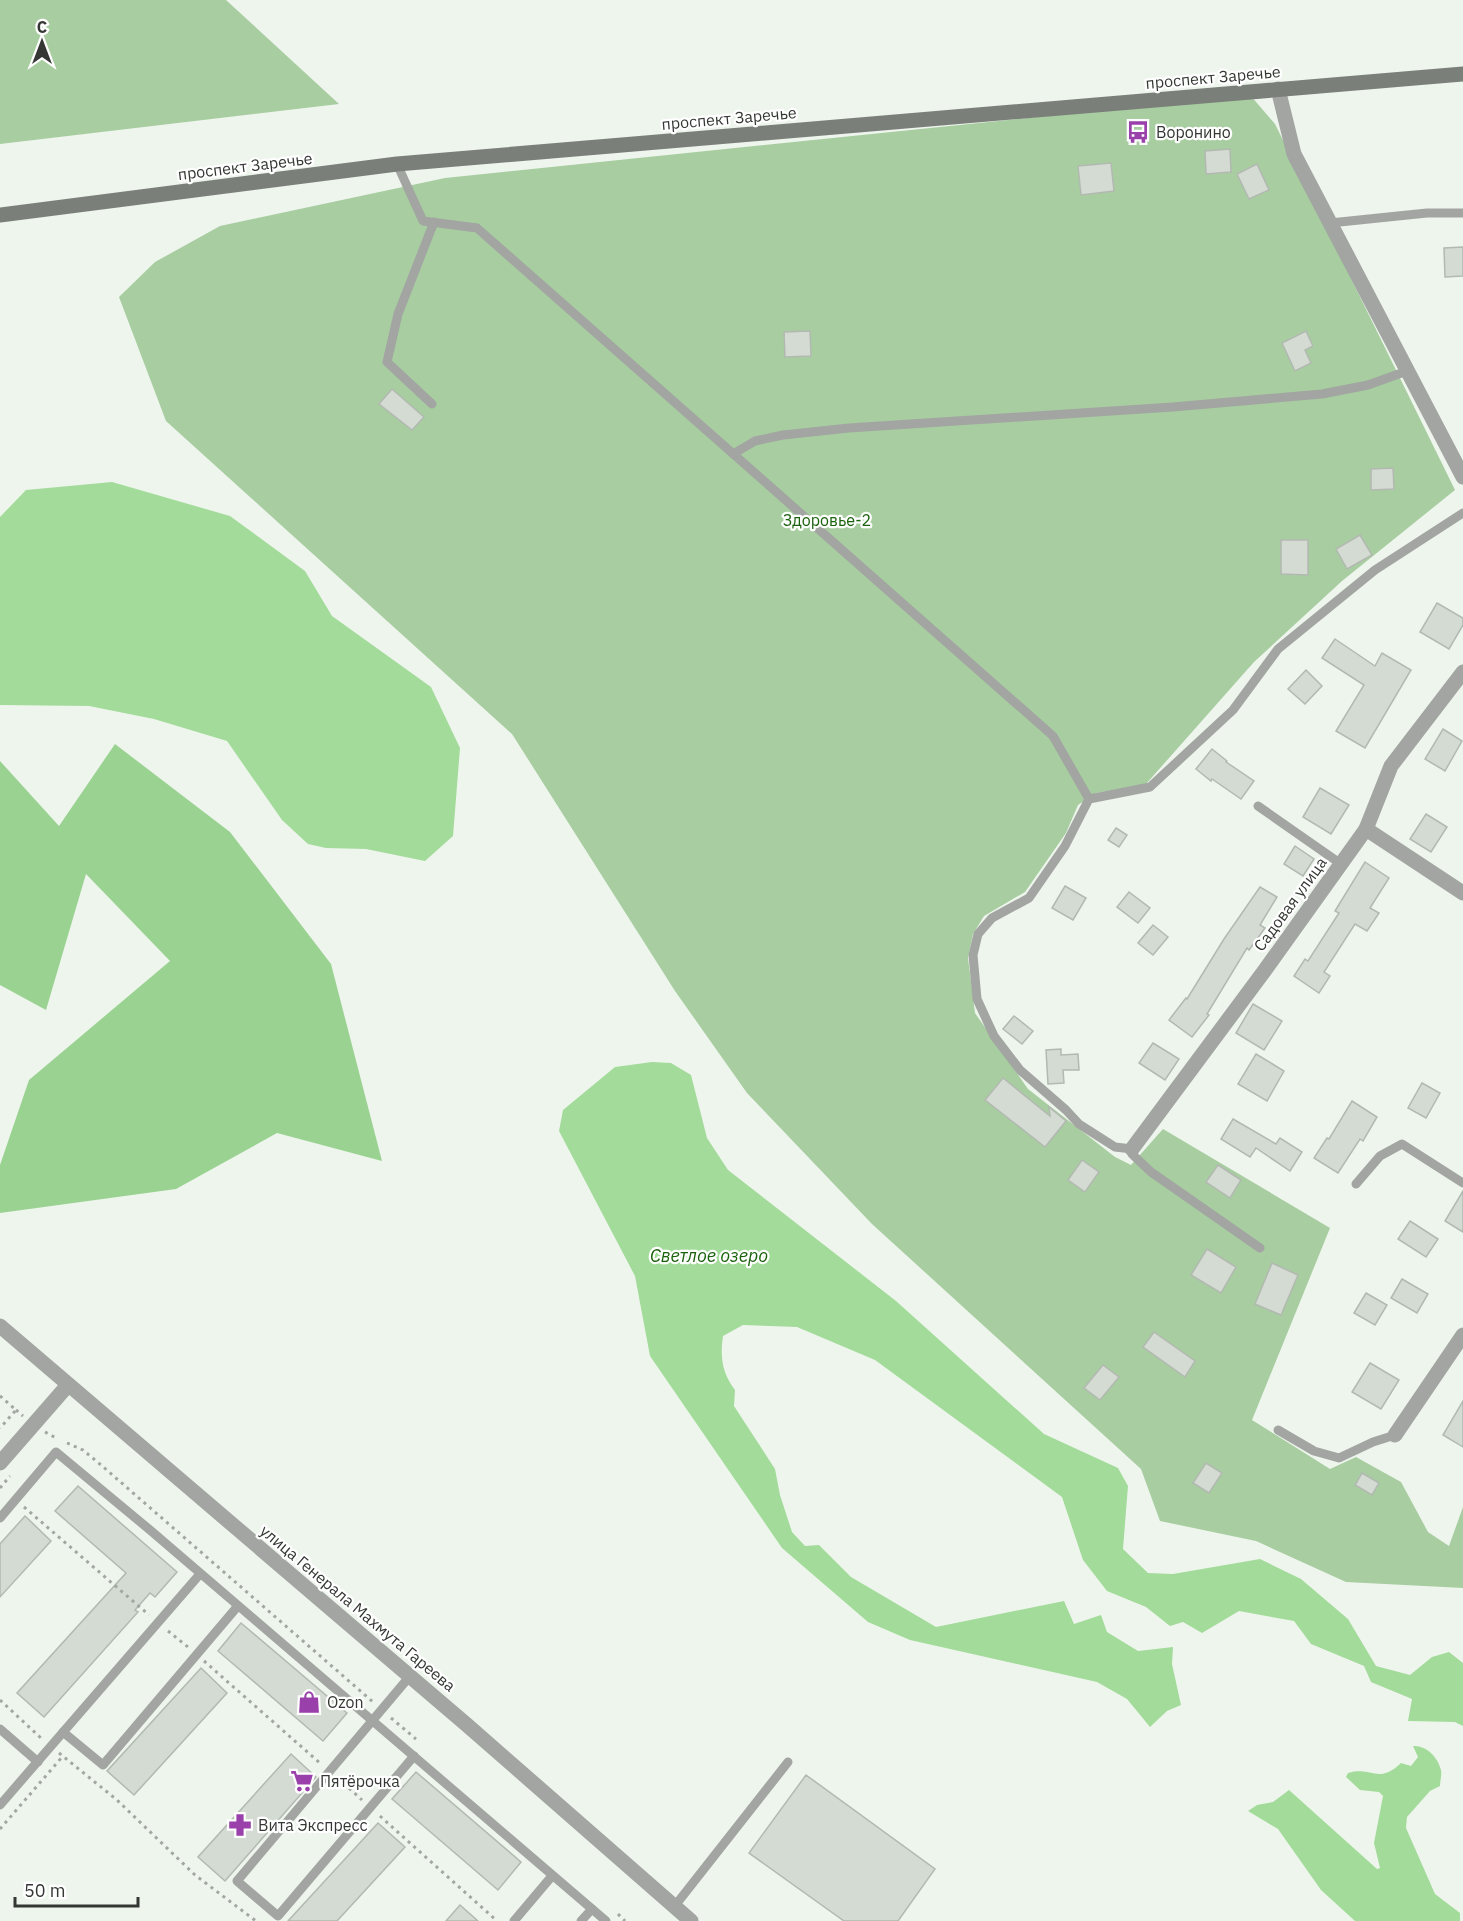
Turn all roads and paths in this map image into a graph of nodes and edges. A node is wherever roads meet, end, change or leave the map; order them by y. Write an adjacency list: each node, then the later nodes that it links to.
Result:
1 (1463, 74): 2 (street, проспект Заречье)
2 (1278, 89): 3 (street, проспект Заречье); 7 (street)
3 (397, 165): 5 (street, проспект Заречье); 6 (lane)
4 (1463, 213): 7 (lane)
5 (0, 215)
6 (434, 222): 9 (lane); 10 (lane)
7 (1330, 224): 8 (street)
8 (1407, 370): 10 (lane); 11 (street)
9 (432, 404)
10 (733, 454): 14 (lane)
11 (1463, 477)
12 (1463, 513): 14 (lane)
13 (1463, 672): 16 (street, Садовая улица)
14 (1089, 799): 19 (lane)
15 (1258, 806): 17 (lane)
16 (1366, 829): 17 (street, Садовая улица); 18 (street)
17 (1341, 864): 19 (street, Садовая улица)
18 (1463, 893)
19 (1132, 1149): 22 (lane)
20 (1463, 1183): 21 (lane)
21 (1356, 1184)
22 (1260, 1248)
23 (0, 1326): 25 (street, улица Генерала Махмута Гареева)
24 (1463, 1335): 29 (street)
25 (68, 1385): 31 (street); 38 (street, улица Генерала Махмута Гареева)
26 (0, 1396): 27 (path)
27 (0, 1428)
28 (1278, 1430): 29 (lane)
29 (1395, 1435)
30 (53, 1437): 40 (path)
31 (0, 1463)
32 (15, 1500): 33 (lane); 34 (lane); 36 (path)
33 (0, 1518)
34 (200, 1574): 35 (lane); 36 (lane)
35 (237, 1607): 37 (lane); 41 (lane)
36 (158, 1623): 37 (path); 43 (lane)
37 (196, 1654): 43 (lane); 50 (path)
38 (410, 1676): 40 (lane); 55 (street, улица Генерала Махмута Гареева)
39 (0, 1700): 45 (path)
40 (382, 1710): 41 (lane); 44 (path)
41 (374, 1721): 47 (lane); 50 (lane)
42 (0, 1729): 48 (lane)
43 (63, 1732): 45 (lane)
44 (418, 1741)
45 (50, 1747): 46 (path); 48 (lane)
46 (63, 1756): 53 (path); 58 (path)
47 (414, 1756): 52 (lane); 54 (lane)
48 (38, 1762): 51 (lane)
49 (788, 1762): 55 (lane)
50 (330, 1771): 52 (path); 52 (lane)
51 (0, 1805)
52 (370, 1807): 59 (path)
53 (0, 1829)
54 (552, 1876): 56 (lane); 60 (lane)
55 (674, 1906): 64 (street, улица Генерала Махмута Гареева)
56 (592, 1909): 61 (lane); 62 (lane)
57 (616, 1913): 63 (path)
58 (256, 1921)
59 (497, 1921)
60 (514, 1921)
61 (581, 1921)
62 (606, 1921)
63 (626, 1921)
64 (691, 1921)

